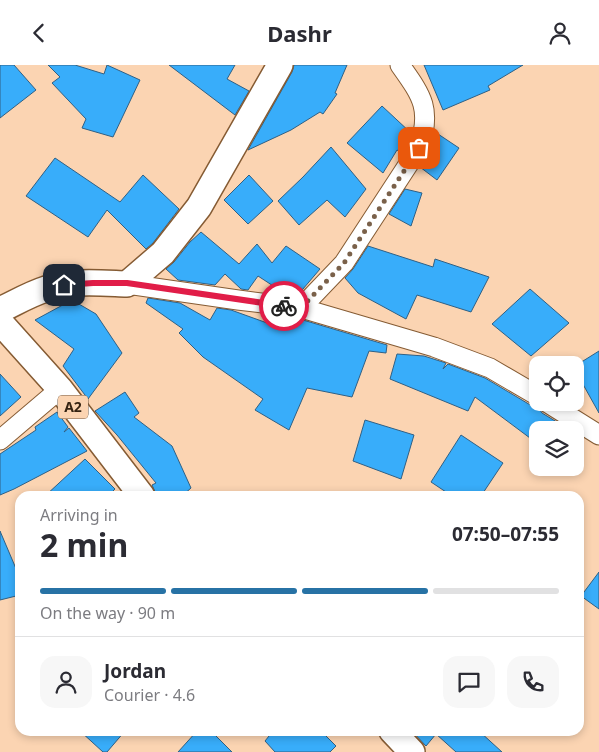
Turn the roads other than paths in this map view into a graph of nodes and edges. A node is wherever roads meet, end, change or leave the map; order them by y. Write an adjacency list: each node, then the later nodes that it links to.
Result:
1 (280, 65): 3 (main road)
2 (400, 65): 4 (street)
3 (127, 283): 4 (street); 5 (main road)
4 (301, 308): 8 (street)
5 (0, 310)
6 (0, 321): 7 (main road, A2)
7 (60, 389): 11 (street); 12 (main road, A2)
8 (529, 390)
9 (561, 411): 10 (street)
10 (599, 435)
11 (0, 440)
12 (138, 491)
13 (397, 736): 14 (main road)
14 (412, 752)

